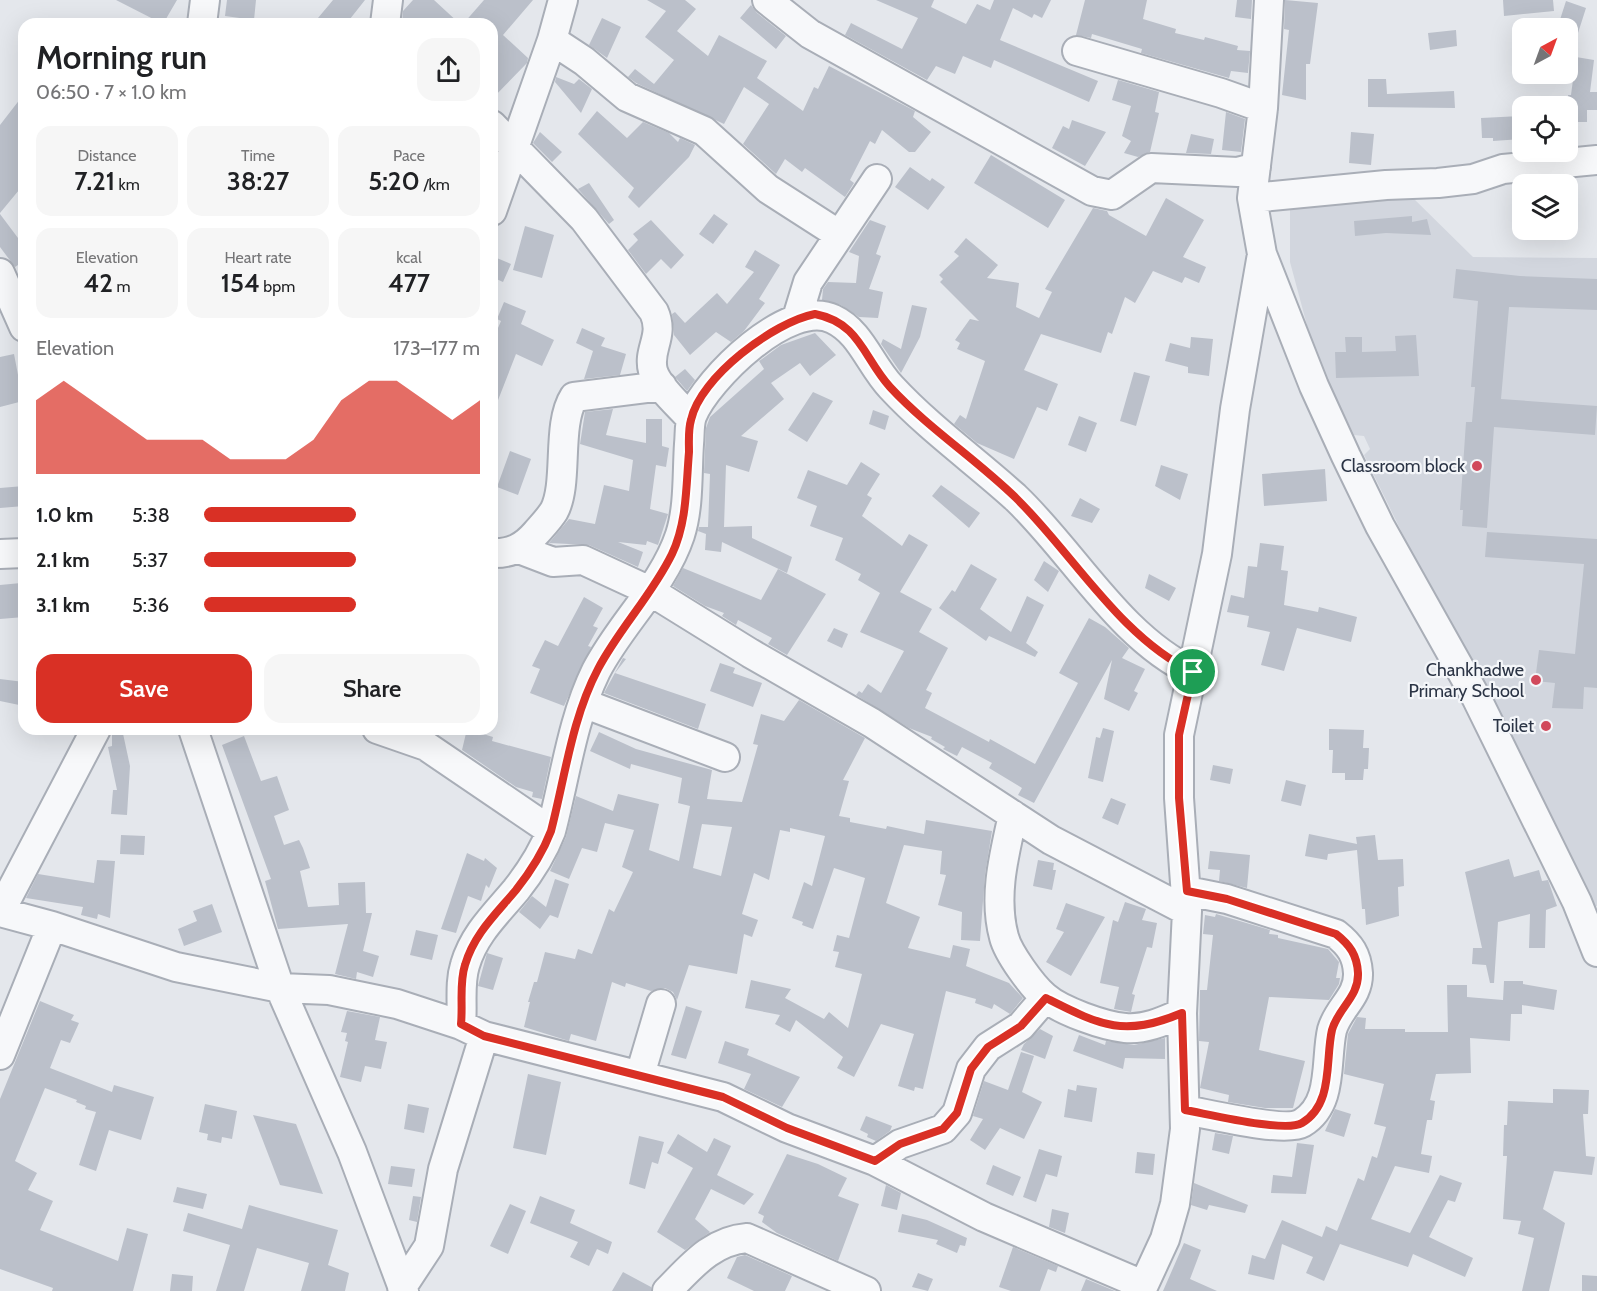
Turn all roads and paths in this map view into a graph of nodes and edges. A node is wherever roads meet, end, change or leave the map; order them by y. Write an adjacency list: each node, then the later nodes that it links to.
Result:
1 (205, 0): 6 (street)
2 (388, 0): 7 (street)
3 (563, 0): 8 (street)
4 (768, 0): 14 (street)
5 (1269, 0): 10 (street)
6 (203, 18)
7 (386, 18)
8 (552, 40): 12 (street); 18 (street)
9 (1077, 51): 10 (street)
10 (1263, 108): 14 (street)
11 (498, 131): 12 (street)
12 (515, 147): 16 (street); 23 (street)
13 (1597, 160): 17 (street)
14 (1256, 167): 17 (street)
15 (877, 179): 18 (street)
16 (498, 194)
17 (1252, 198): 19 (street)
18 (838, 234): 22 (street)
19 (1262, 254): 29 (street); 39 (street)
20 (0, 273): 21 (street)
21 (18, 309)
22 (797, 318): 24 (street); 29 (street)
23 (662, 386): 24 (street); 25 (street)
24 (691, 419): 28 (street)
25 (505, 551): 28 (street)
26 (18, 553): 27 (street)
27 (0, 554)
28 (650, 591): 30 (street); 35 (street)
29 (1193, 672): 37 (street)
30 (582, 703): 34 (street); 36 (street)
31 (93, 735): 38 (street)
32 (201, 735): 40 (street)
33 (394, 735): 36 (street)
34 (724, 757)
35 (1013, 815): 37 (street); 41 (street)
36 (551, 831): 44 (street)
37 (1187, 901): 43 (street); 47 (street)
38 (52, 926): 40 (street); 45 (street)
39 (1597, 952)
40 (280, 988): 44 (street); 50 (street)
41 (1046, 998): 43 (street); 48 (street)
42 (661, 1004): 46 (street)
43 (1182, 1013): 47 (street)
44 (472, 1030): 46 (street); 50 (street)
45 (0, 1055)
46 (640, 1075): 48 (street)
47 (1185, 1110): 49 (street)
48 (875, 1161): 49 (street)
49 (1142, 1288)
50 (403, 1289)
51 (668, 1291): 52 (street)
52 (866, 1291)

